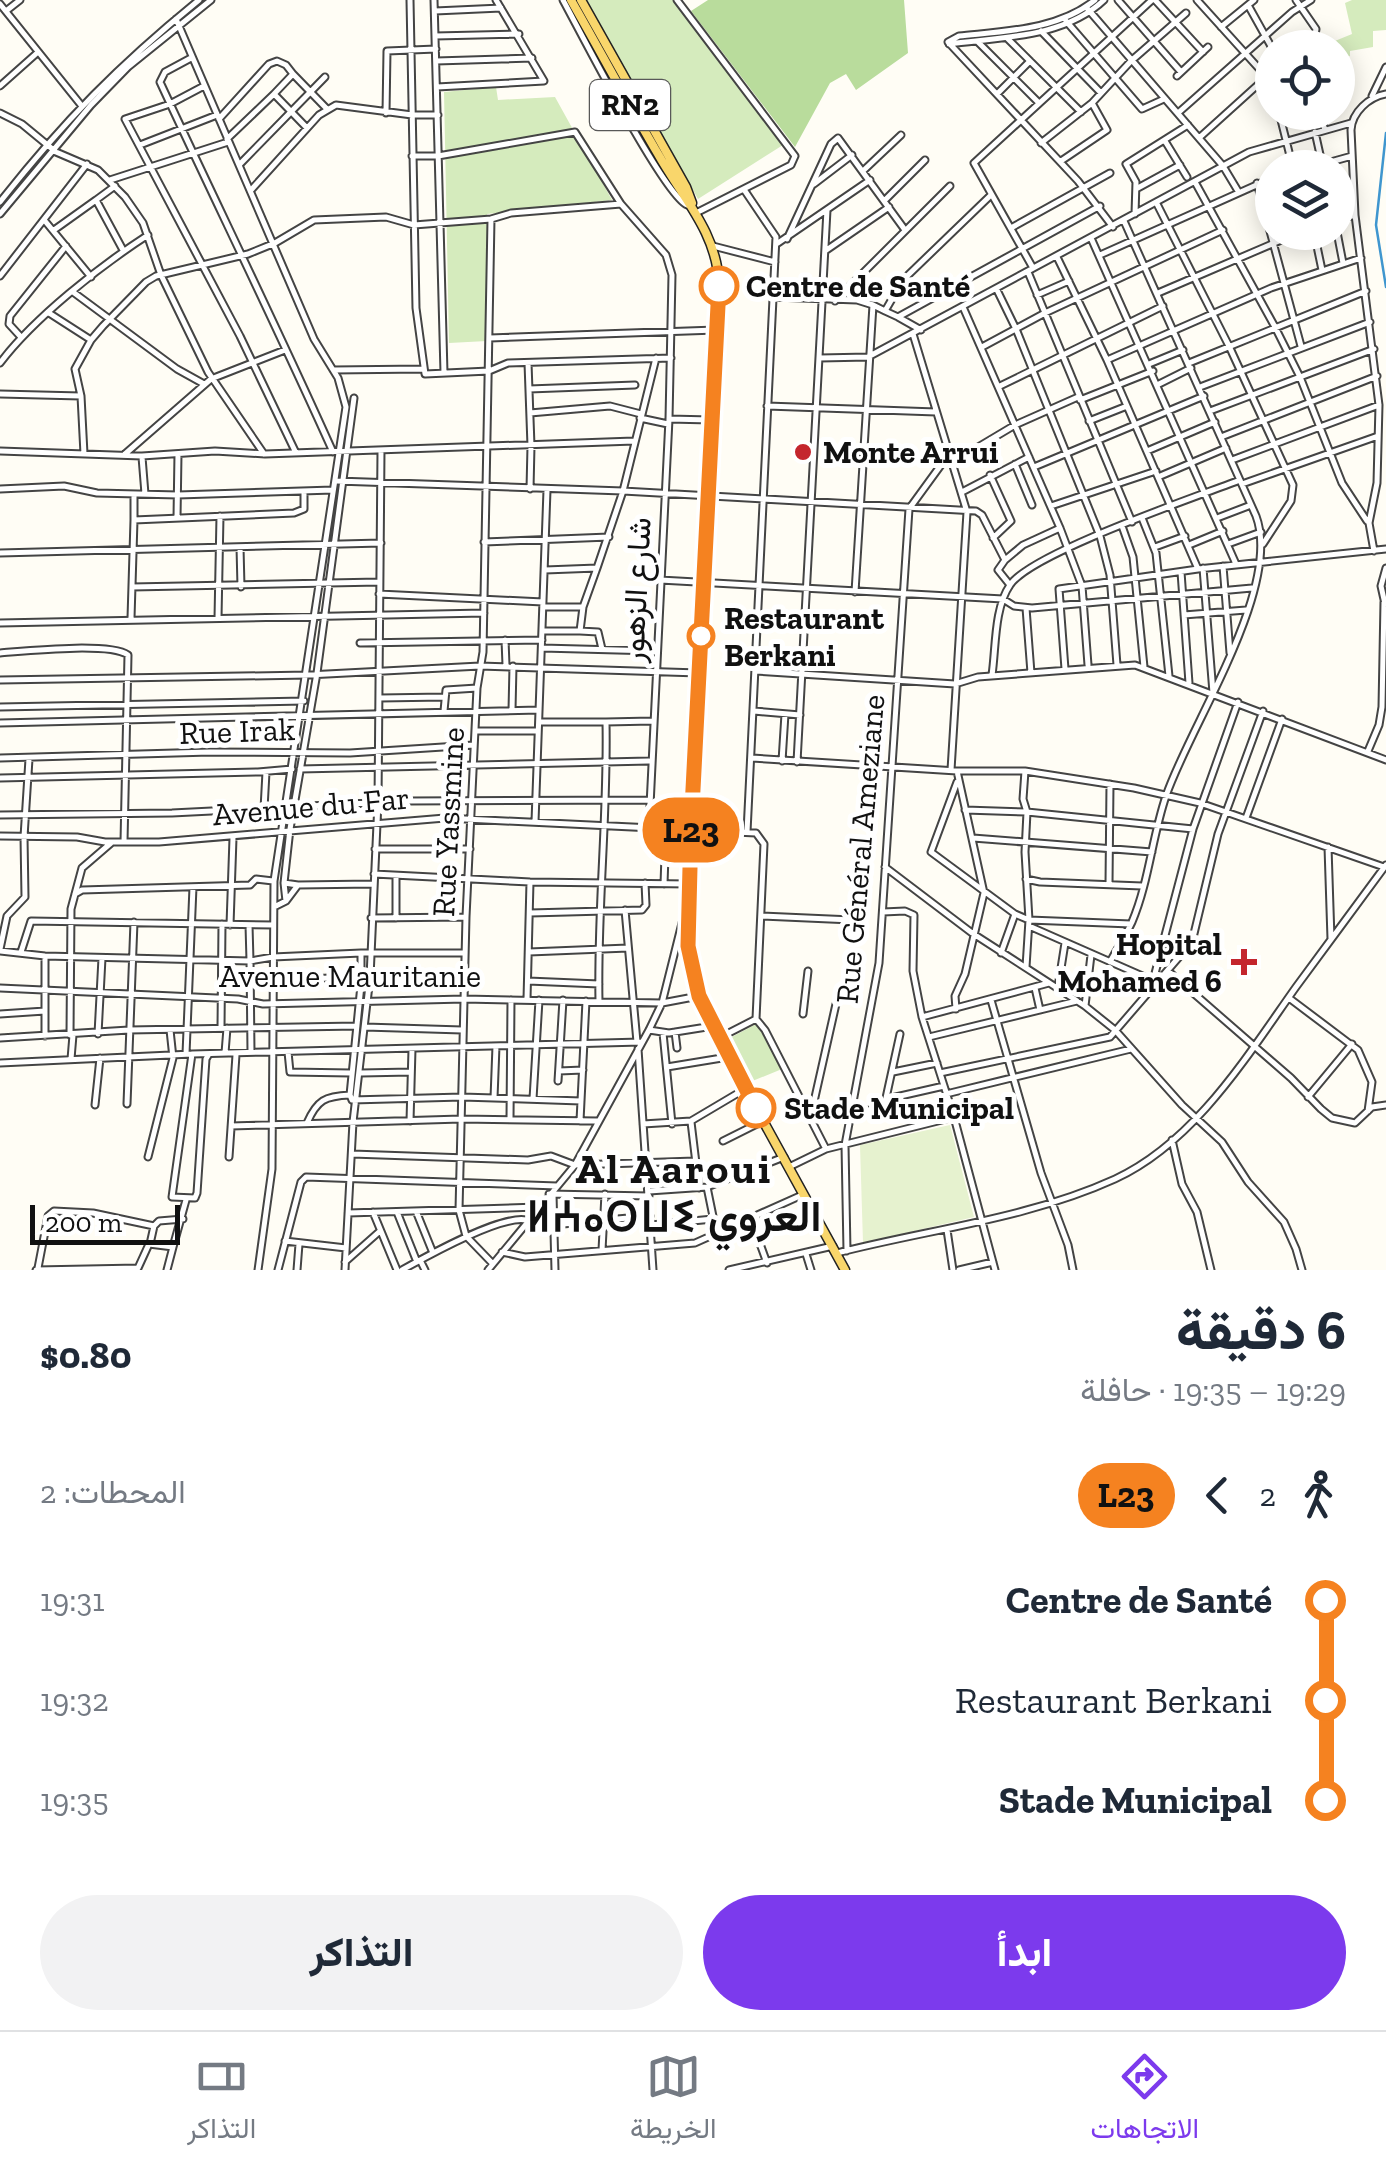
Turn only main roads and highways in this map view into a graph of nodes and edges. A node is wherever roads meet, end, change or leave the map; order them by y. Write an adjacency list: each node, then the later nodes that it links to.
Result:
1 (571, 0): 3 (main road, RN2)
2 (581, 0): 3 (main road, RN2)
3 (695, 211): 4 (main road, RN2)
4 (845, 1270)

